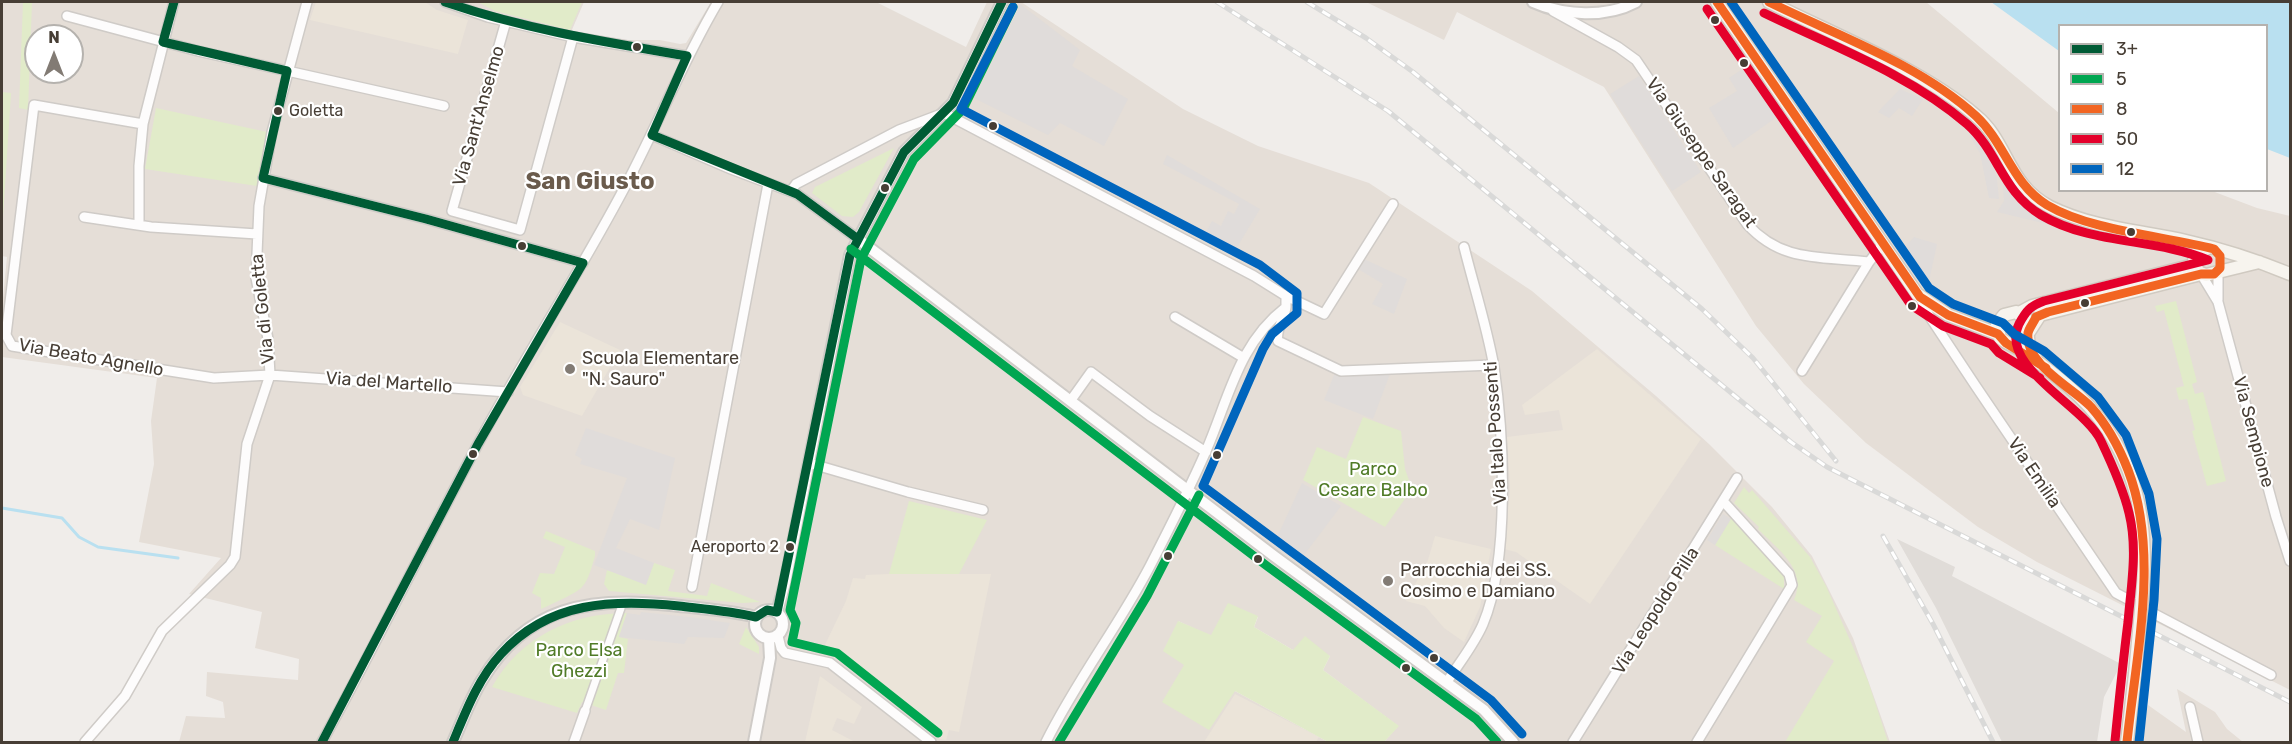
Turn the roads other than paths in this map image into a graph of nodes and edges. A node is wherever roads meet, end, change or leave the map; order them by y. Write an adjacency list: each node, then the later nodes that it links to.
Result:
1 (174, 2): 16 (street)
2 (307, 2): 18 (street, Via di Goletta)
3 (445, 2): 14 (street)
4 (718, 2): 17 (street)
5 (1001, 2): 20 (street)
6 (1533, 2): 11 (street)
7 (1636, 2): 11 (street)
8 (1717, 2): 12 (main road, Via Emilia)
9 (1727, 2): 12 (street)
10 (1769, 2): 33 (main road)
11 (1547, 8): 34 (street, Via Giuseppe Saragat)
12 (1726, 15): 31 (main road, Via Emilia)
13 (67, 16): 16 (street)
14 (506, 21): 15 (street); 15 (street, Via Sant'Anselmo)
15 (573, 37): 17 (street)
16 (163, 42): 18 (street); 21 (street)
17 (687, 56): 22 (street)
18 (287, 71): 19 (street); 23 (street, Via di Goletta)
19 (444, 106)
20 (944, 113): 25 (street); 30 (street); 40 (street)
21 (143, 124): 28 (street); 55 (street, Via Beato Agnello)
22 (652, 135): 24 (street); 36 (street)
23 (263, 178): 29 (street, Via di Goletta); 36 (street)
24 (768, 184): 25 (street); 65 (street)
25 (791, 191): 30 (street)
26 (1393, 204): 40 (street)
27 (84, 217): 28 (street)
28 (139, 225): 29 (street)
29 (257, 234): 55 (street, Via di Goletta)
30 (858, 239): 57 (street); 59 (street)
31 (1883, 244): 34 (street); 41 (main road, Via Emilia)
32 (1464, 248): 53 (street, Via Italo Possenti)
33 (2211, 249): 35 (main road); 37 (main road); 38 (main road)
34 (1869, 262): 54 (street)
35 (2260, 262): 38 (main road); 39 (main road)
36 (583, 263): 56 (street)
37 (2198, 269): 38 (main road); 42 (street, Via Sempione); 44 (main road); 47 (main road)
38 (2218, 272): 42 (street, Via Sempione)
39 (2290, 274)
40 (1286, 296): 43 (street)
41 (1920, 297): 46 (main road, Via Emilia); 49 (street, Via Emilia)
42 (2218, 302): 64 (street, Via Sempione)
43 (1286, 307): 51 (street); 53 (street)
44 (2019, 314): 47 (main road); 48 (main road)
45 (1175, 317): 51 (street)
46 (1959, 320): 48 (main road, Via Emilia); 49 (street)
47 (2028, 333): 50 (main road); 52 (main road)
48 (1998, 334): 50 (main road)
49 (1943, 336): 66 (street, Via Emilia)
50 (2011, 344): 52 (main road)
51 (1244, 358): 58 (street)
52 (2037, 361): 66 (main road)
53 (1493, 364): 72 (street, Via Italo Possenti)
54 (1802, 371)
55 (270, 375): 56 (street, Via del Martello); 75 (street, Via di Goletta)
56 (508, 392): 76 (street)
57 (1071, 400): 58 (street); 61 (street)
58 (1206, 452): 61 (street)
59 (809, 463): 63 (street); 68 (street)
60 (1737, 478): 62 (street, Via Leopoldo Pilla)
61 (1188, 490): 72 (street); 81 (street)
62 (1723, 501): 83 (street, Via Leopoldo Pilla); 84 (street)
63 (982, 510)
64 (2290, 561)
65 (692, 587)
66 (2141, 604): 71 (street, Via Emilia); 85 (main road, bridge)
67 (621, 608): 74 (street)
68 (777, 612): 69 (street); 70 (street)
69 (756, 617): 70 (street); 77 (street)
70 (774, 637): 79 (street); 80 (street)
71 (2271, 675)
72 (1447, 682): 82 (street)
73 (2190, 707): 86 (street)
74 (585, 711): 78 (street)
75 (85, 742)
76 (322, 742)
77 (453, 742)
78 (574, 742)
79 (754, 742)
80 (931, 742)
81 (1046, 742)
82 (1513, 742)
83 (1573, 742)
84 (1697, 742)
85 (2127, 742)
86 (2198, 742)

